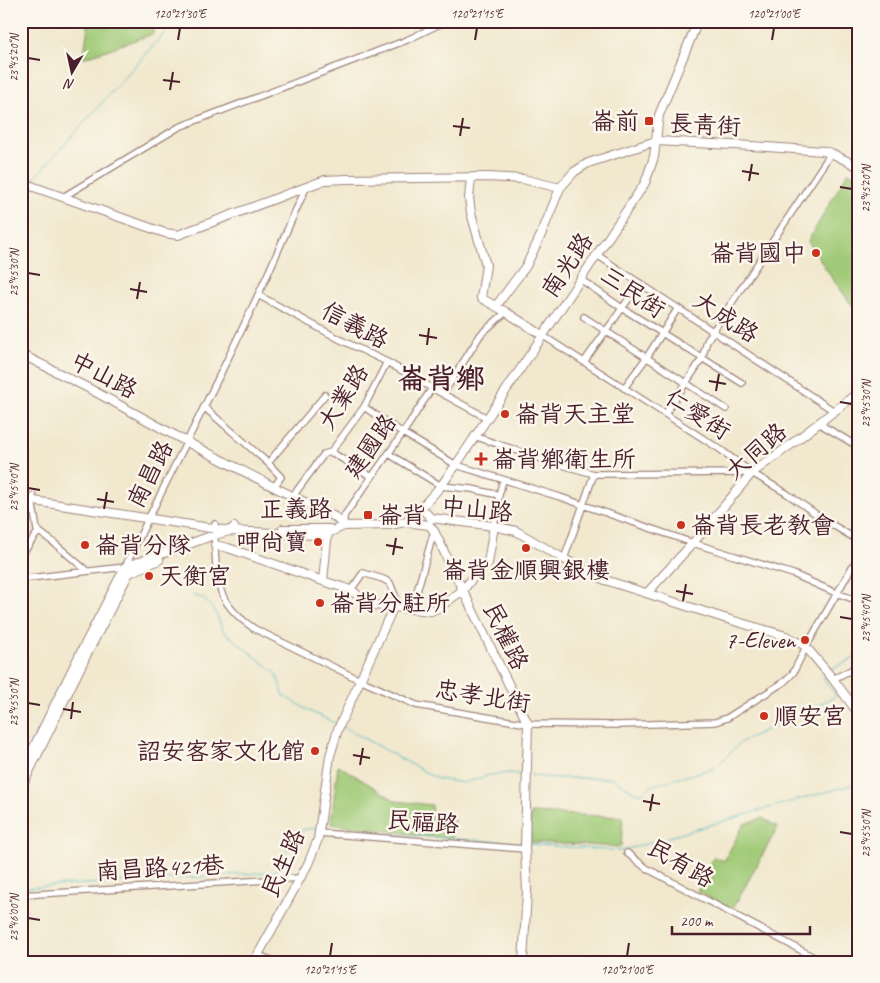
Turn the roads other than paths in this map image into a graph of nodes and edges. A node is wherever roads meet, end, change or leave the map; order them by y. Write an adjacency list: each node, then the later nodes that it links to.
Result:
1 (446, 21): 10 (street)
2 (698, 21): 3 (street, 南光路)
3 (656, 141): 4 (street, 長青街); 9 (street, 長青街); 11 (street, 南光路)
4 (830, 153): 5 (street, 長青街); 21 (street)
5 (859, 167)
6 (471, 178): 8 (street); 9 (street); 15 (street)
7 (21, 182): 10 (street)
8 (306, 188): 10 (street); 14 (street, 南昌路)
9 (560, 188): 15 (street)
10 (63, 197)
11 (597, 255): 12 (street, 南光路); 13 (street, 大成路)
12 (580, 279): 16 (street, 三民街); 23 (street, 南光路)
13 (640, 283): 16 (street); 17 (street, 大成路)
14 (258, 295): 27 (street, 信義路); 36 (street, 南昌路)
15 (496, 306): 18 (street)
16 (622, 308): 20 (street); 22 (street, 三民街)
17 (678, 308): 21 (street, 大成路); 22 (street)
18 (506, 312): 23 (street); 34 (street)
19 (584, 317): 20 (street, 三民街)
20 (607, 331): 25 (street, 三民街); 28 (street)
21 (713, 331): 26 (street); 39 (street, 大成路)
22 (662, 333): 25 (street); 26 (street, 三民街)
23 (542, 335): 28 (street, 仁愛街); 41 (street, 南光路)
24 (21, 354): 45 (street, 中山路)
25 (647, 357): 29 (street, 三民街); 32 (street)
26 (702, 359): 29 (street); 30 (street, 三民街)
27 (387, 362): 31 (street, 信義路); 37 (street, 大業路)
28 (584, 362): 32 (street, 仁愛街)
29 (686, 383): 38 (street, 三民街); 40 (street)
30 (742, 384)
31 (432, 388): 34 (street, 信義路); 43 (street, 建國路)
32 (624, 388): 40 (street, 仁愛街)
33 (859, 392): 39 (street, 大同路)
34 (443, 394): 41 (street, 信義路)
35 (325, 395): 49 (street)
36 (204, 407): 45 (street, 南昌路); 49 (street)
37 (364, 408): 43 (street); 47 (street, 大業路)
38 (726, 409)
39 (834, 411): 42 (street, 大同路)
40 (665, 414): 50 (street, 仁愛街)
41 (486, 418): 44 (street, 南光路)
42 (818, 423): 46 (street); 53 (street, 大同路)
43 (404, 434): 48 (street, 建國路); 51 (street)
44 (474, 436): 51 (street, 南光路); 54 (street)
45 (187, 442): 58 (street, 中山路); 67 (street, 南昌路)
46 (859, 447)
47 (330, 452): 55 (street); 61 (street, 大業路)
48 (389, 454): 55 (street, 建國路); 57 (street)
49 (268, 463): 58 (street)
50 (741, 464): 52 (street); 53 (street, 仁愛街)
51 (456, 465): 56 (street); 57 (street, 南光路)
52 (741, 472): 53 (street); 54 (street)
53 (752, 473): 75 (street, 仁愛街); 76 (street, 大同路)
54 (594, 474): 64 (street)
55 (372, 477): 70 (street, 建國路)
56 (503, 480): 60 (street); 64 (street)
57 (441, 486): 60 (street); 65 (street, 南光路)
58 (274, 487): 61 (street, 中山路)
59 (21, 494): 62 (street)
60 (499, 495): 71 (street)
61 (292, 496): 70 (street, 中山路)
62 (32, 498): 63 (street); 66 (street); 67 (street); 73 (street)
63 (21, 499)
64 (583, 505): 76 (street); 80 (street)
65 (421, 508): 68 (street, 南光路); 69 (street)
66 (21, 515)
67 (149, 516): 72 (street); 81 (street, 南昌路)
68 (405, 522): 69 (street, 中山路); 70 (street, 中山路)
69 (431, 525): 71 (street, 中山路); 86 (street); 91 (street)
70 (344, 526): 74 (street, 正義路)
71 (494, 526): 80 (street, 中山路); 86 (street)
72 (215, 529): 74 (street, 正義路); 77 (street, 忠孝北街); 81 (street)
73 (39, 531): 78 (street); 82 (street)
74 (328, 531): 84 (street)
75 (859, 541)
76 (693, 542): 87 (street, 大同路); 88 (street)
77 (215, 545): 84 (street, 民權路); 95 (street, 忠孝北街)
78 (21, 555)
79 (859, 555): 88 (street, 忠孝北街)
80 (564, 559): 87 (street, 中山路)
81 (127, 570): 82 (street); 98 (street, 南昌路); 99 (street, 南昌路)
82 (87, 571): 83 (street)
83 (21, 579)
84 (323, 581): 85 (street, 民權路)
85 (351, 590): 90 (street, 民權路); 90 (street)
86 (463, 590): 91 (street, 民權路); 97 (street, 民權路)
87 (647, 593): 92 (street, 中山路)
88 (836, 593): 89 (street); 92 (street, 忠孝北街)
89 (859, 601)
90 (393, 608): 91 (street, 民權路); 95 (street, 民生路)
91 (412, 609)
92 (806, 647): 94 (street, 中山路); 97 (street, 忠孝北街)
93 (859, 666): 94 (street)
94 (833, 679): 96 (street, 中山路)
95 (360, 680): 97 (street, 忠孝北街); 100 (street, 民生路)
96 (859, 714)
97 (528, 724): 101 (street, 民權路)
98 (21, 773)
99 (21, 788)
100 (319, 833): 101 (street, 民福路); 103 (street, 民生路)
101 (525, 849): 107 (street, 民權路)
102 (627, 854): 108 (street, 民有路)
103 (300, 878): 104 (street, 南昌路421巷); 105 (street, 民生路)
104 (21, 895)
105 (256, 958): 106 (street)
106 (276, 962)
107 (523, 962)
108 (823, 962)

